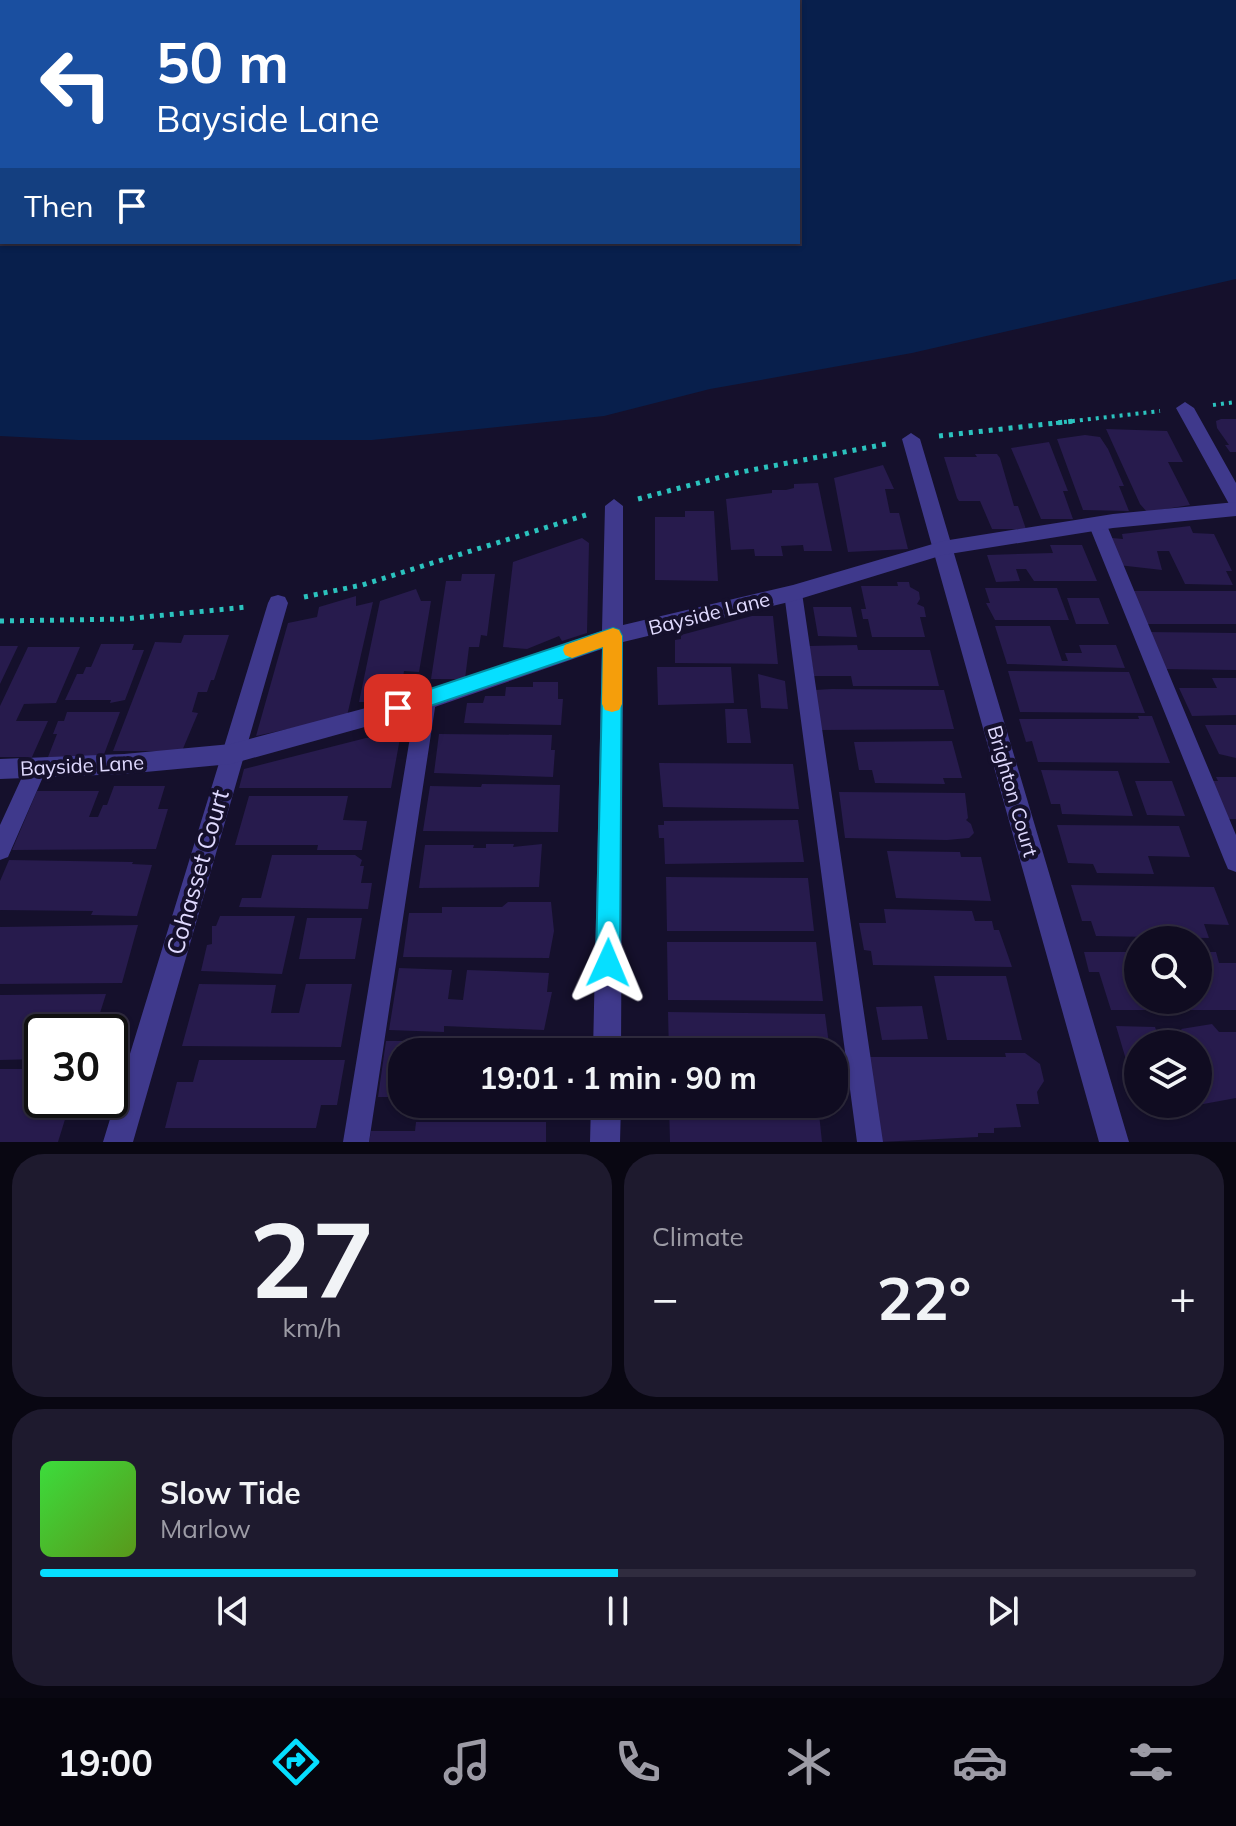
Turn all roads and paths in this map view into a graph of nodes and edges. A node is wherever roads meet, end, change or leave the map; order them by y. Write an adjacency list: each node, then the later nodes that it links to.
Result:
1 (1185, 408): 3 (street)
2 (911, 439): 7 (street, Brighton Court)
3 (1236, 499)
4 (614, 506): 10 (street)
5 (1236, 509): 6 (street, Bayside Lane)
6 (1097, 523): 7 (street, Bayside Lane); 16 (lane)
7 (943, 548): 8 (street, Bayside Lane); 23 (street, Brighton Court)
8 (793, 593): 10 (street, Bayside Lane); 22 (lane)
9 (278, 603): 12 (street, Cohasset Court)
10 (613, 636): 11 (street, Bayside Lane); 17 (street)
11 (426, 701): 12 (street, Bayside Lane); 20 (lane)
12 (231, 754): 14 (street, Bayside Lane); 19 (street, Cohasset Court)
13 (0, 769): 14 (street, Bayside Lane)
14 (35, 770): 15 (lane)
15 (0, 850)
16 (1236, 862)
17 (607, 1038)
18 (606, 1118): 21 (street)
19 (118, 1142)
20 (356, 1142)
21 (605, 1142)
22 (870, 1142)
23 (1114, 1142)

